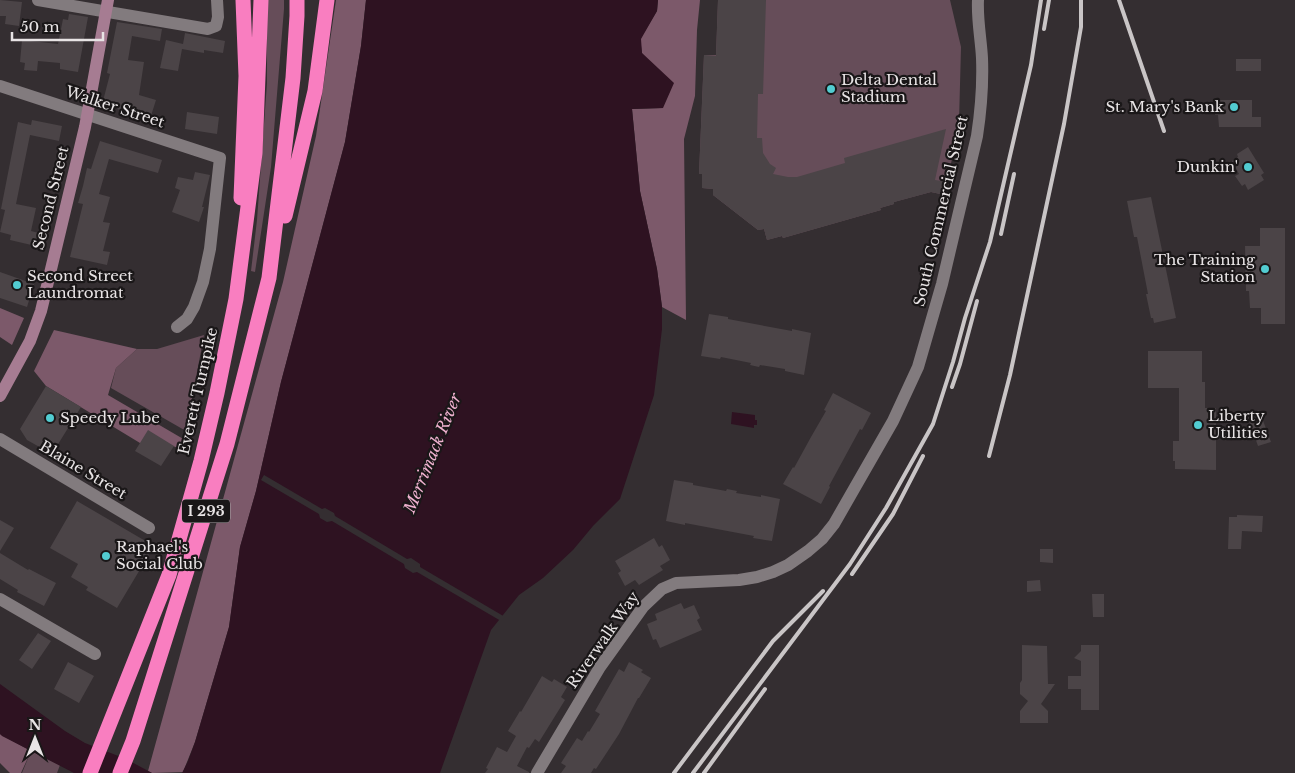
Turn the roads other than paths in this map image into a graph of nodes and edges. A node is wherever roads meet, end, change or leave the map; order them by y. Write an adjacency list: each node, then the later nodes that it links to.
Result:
1 (38, 0): 8 (street)
2 (217, 0): 8 (street)
3 (243, 0): 12 (highway)
4 (261, 0): 12 (highway, Everett Turnpike / I 293)
5 (297, 0): 11 (highway, I 293)
6 (327, 0): 11 (highway)
7 (978, 0): 14 (street, South Commercial Street)
8 (107, 6): 10 (main road, Second Street)
9 (0, 86): 10 (street, Walker Street)
10 (88, 115): 13 (street, Walker Street); 15 (main road, Second Street)
11 (269, 278): 20 (highway, I 293)
12 (236, 300): 21 (highway, Everett Turnpike / I 293)
13 (177, 327)
14 (918, 367): 24 (street, Riverwalk Way)
15 (0, 396)
16 (0, 439): 17 (street, Blaine Street)
17 (149, 528)
18 (0, 599): 19 (street)
19 (95, 654)
20 (133, 740): 22 (highway, I 293); 23 (highway)
21 (90, 773)
22 (120, 773)
23 (128, 773)
24 (537, 773)

